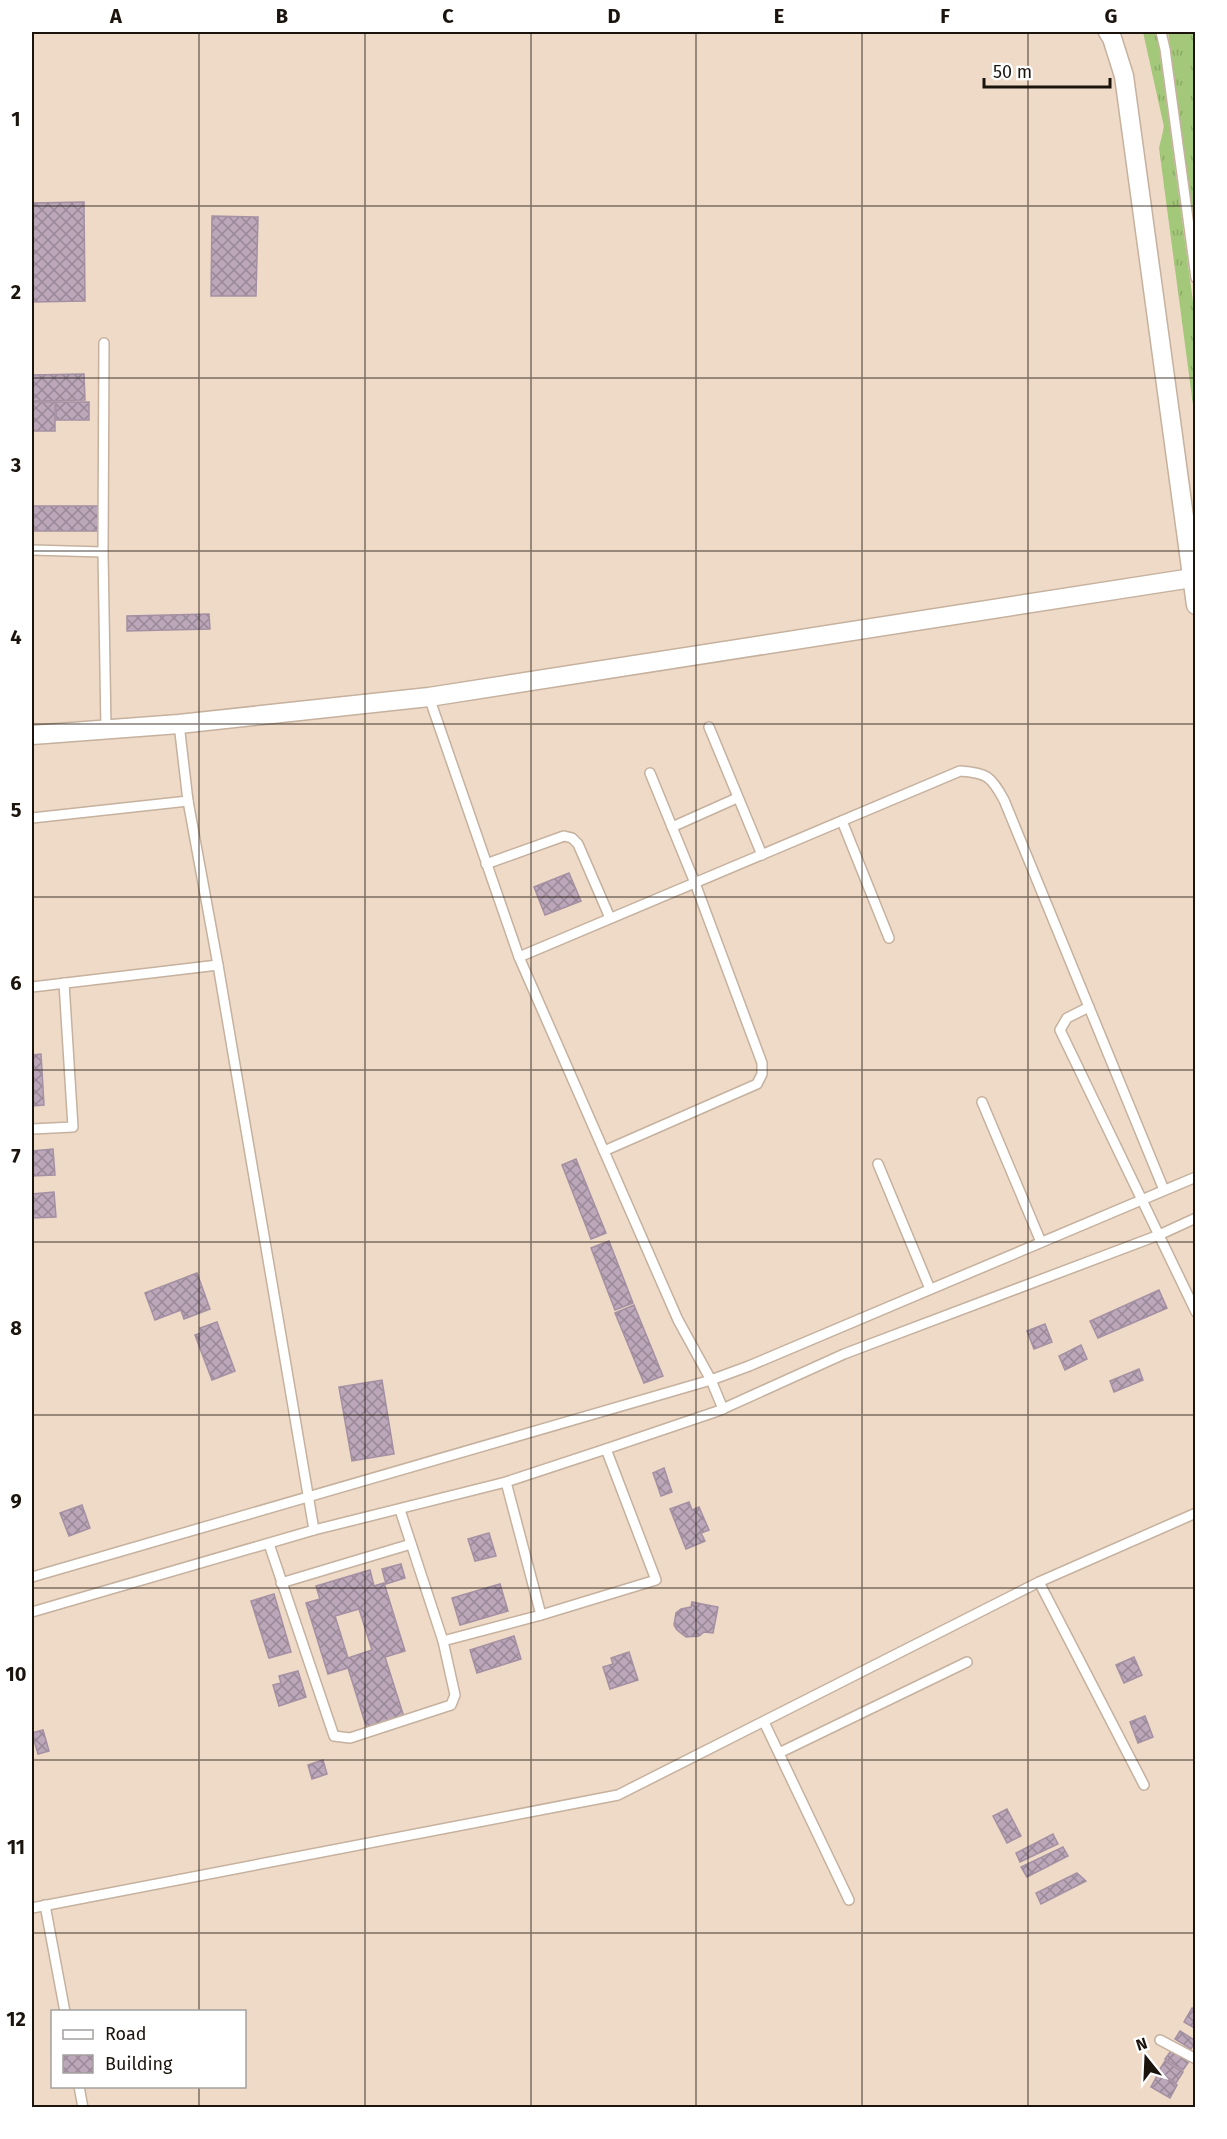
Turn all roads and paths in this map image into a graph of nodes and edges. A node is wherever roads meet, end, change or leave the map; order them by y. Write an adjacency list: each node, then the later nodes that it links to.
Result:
1 (1108, 32): 7 (street)
2 (1161, 32): 3 (lane)
3 (1196, 278)
4 (104, 343): 6 (lane)
5 (32, 550): 6 (lane)
6 (103, 552): 12 (lane)
7 (1192, 578): 8 (street); 9 (street)
8 (1196, 605)
9 (429, 697): 10 (street); 21 (lane)
10 (179, 724): 12 (street); 16 (lane)
11 (709, 727): 15 (lane)
12 (106, 729): 13 (street)
13 (32, 735)
14 (650, 773): 19 (lane)
15 (737, 798): 19 (lane); 20 (lane)
16 (188, 801): 17 (lane); 26 (lane)
17 (32, 818)
18 (842, 821): 20 (lane); 24 (lane); 29 (lane)
19 (672, 827): 22 (lane)
20 (762, 855): 22 (lane)
21 (486, 864): 23 (lane); 25 (lane)
22 (695, 883): 23 (lane); 32 (lane)
23 (610, 918): 25 (lane)
24 (889, 938)
25 (519, 957): 32 (lane)
26 (218, 965): 27 (lane); 46 (lane)
27 (64, 983): 28 (lane); 31 (lane)
28 (32, 987)
29 (1089, 1007): 35 (lane); 36 (lane)
30 (982, 1102): 39 (lane)
31 (32, 1129)
32 (604, 1151): 42 (lane)
33 (878, 1164): 40 (lane)
34 (1196, 1177): 35 (lane)
35 (1164, 1190): 36 (lane)
36 (1142, 1199): 38 (lane); 39 (lane)
37 (1196, 1218): 38 (lane)
38 (1159, 1235): 41 (lane); 43 (lane)
39 (1041, 1242): 40 (lane)
40 (930, 1289): 42 (lane)
41 (1196, 1312)
42 (711, 1380): 43 (lane); 46 (lane)
43 (723, 1409): 44 (lane)
44 (606, 1449): 45 (lane); 56 (lane)
45 (506, 1482): 47 (lane); 56 (lane)
46 (308, 1498): 49 (lane); 52 (lane)
47 (400, 1510): 49 (lane); 51 (lane)
48 (1196, 1513): 53 (lane)
49 (314, 1530): 50 (lane)
50 (268, 1544): 54 (lane); 55 (lane)
51 (411, 1544): 54 (lane); 57 (lane)
52 (32, 1577)
53 (1039, 1582): 59 (lane); 61 (lane)
54 (281, 1583): 57 (lane)
55 (32, 1612)
56 (541, 1615): 57 (lane)
57 (442, 1641)
58 (967, 1662): 60 (lane)
59 (764, 1722): 60 (lane); 63 (lane)
60 (779, 1753): 62 (lane)
61 (1144, 1785)
62 (849, 1900)
63 (45, 1905): 64 (lane); 65 (lane)
64 (32, 1908)
65 (65, 2010)
66 (1160, 2040): 67 (lane)
67 (1196, 2059)
68 (79, 2088): 69 (lane)
69 (83, 2108)

